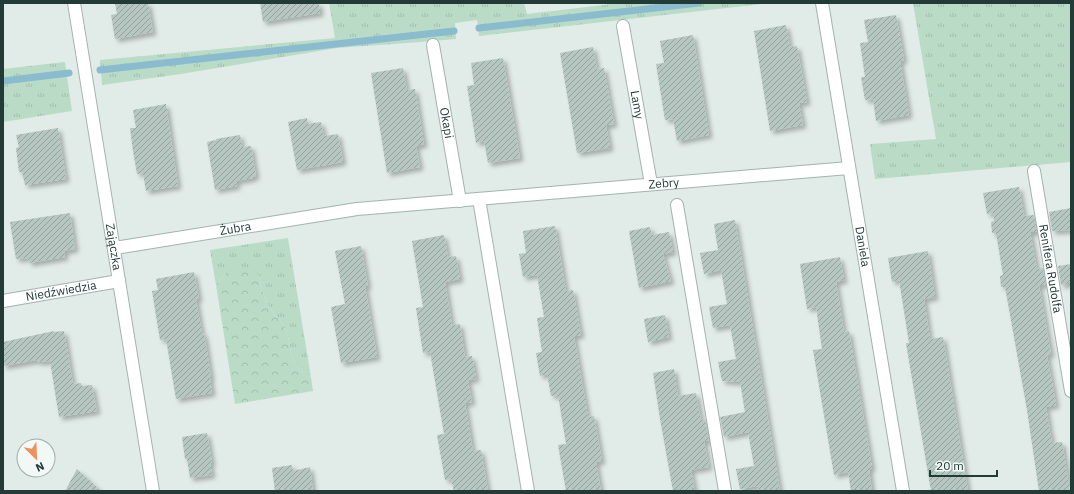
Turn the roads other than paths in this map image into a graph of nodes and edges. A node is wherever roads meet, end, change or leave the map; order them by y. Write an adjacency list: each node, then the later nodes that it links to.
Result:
1 (74, 3): 12 (street, Zajączka)
2 (822, 3): 5 (street, Daniela)
3 (624, 26): 7 (street, Lamy)
4 (433, 44): 9 (street, Okapi)
5 (849, 168): 7 (street, Zebry); 19 (street, Daniela)
6 (1034, 171): 15 (street, Renifera Rudolfa)
7 (651, 184): 8 (street, Zebry)
8 (479, 199): 9 (street, Zebry); 17 (street)
9 (460, 201): 11 (street, Zebry)
10 (677, 204): 18 (street)
11 (357, 209): 12 (street, Żubra)
12 (114, 248): 13 (street, Zajączka)
13 (119, 281): 14 (street, Niedźwiedzia); 16 (street, Zajączka)
14 (3, 301)
15 (1071, 391)
16 (153, 491)
17 (528, 491)
18 (725, 491)
19 (903, 491)

